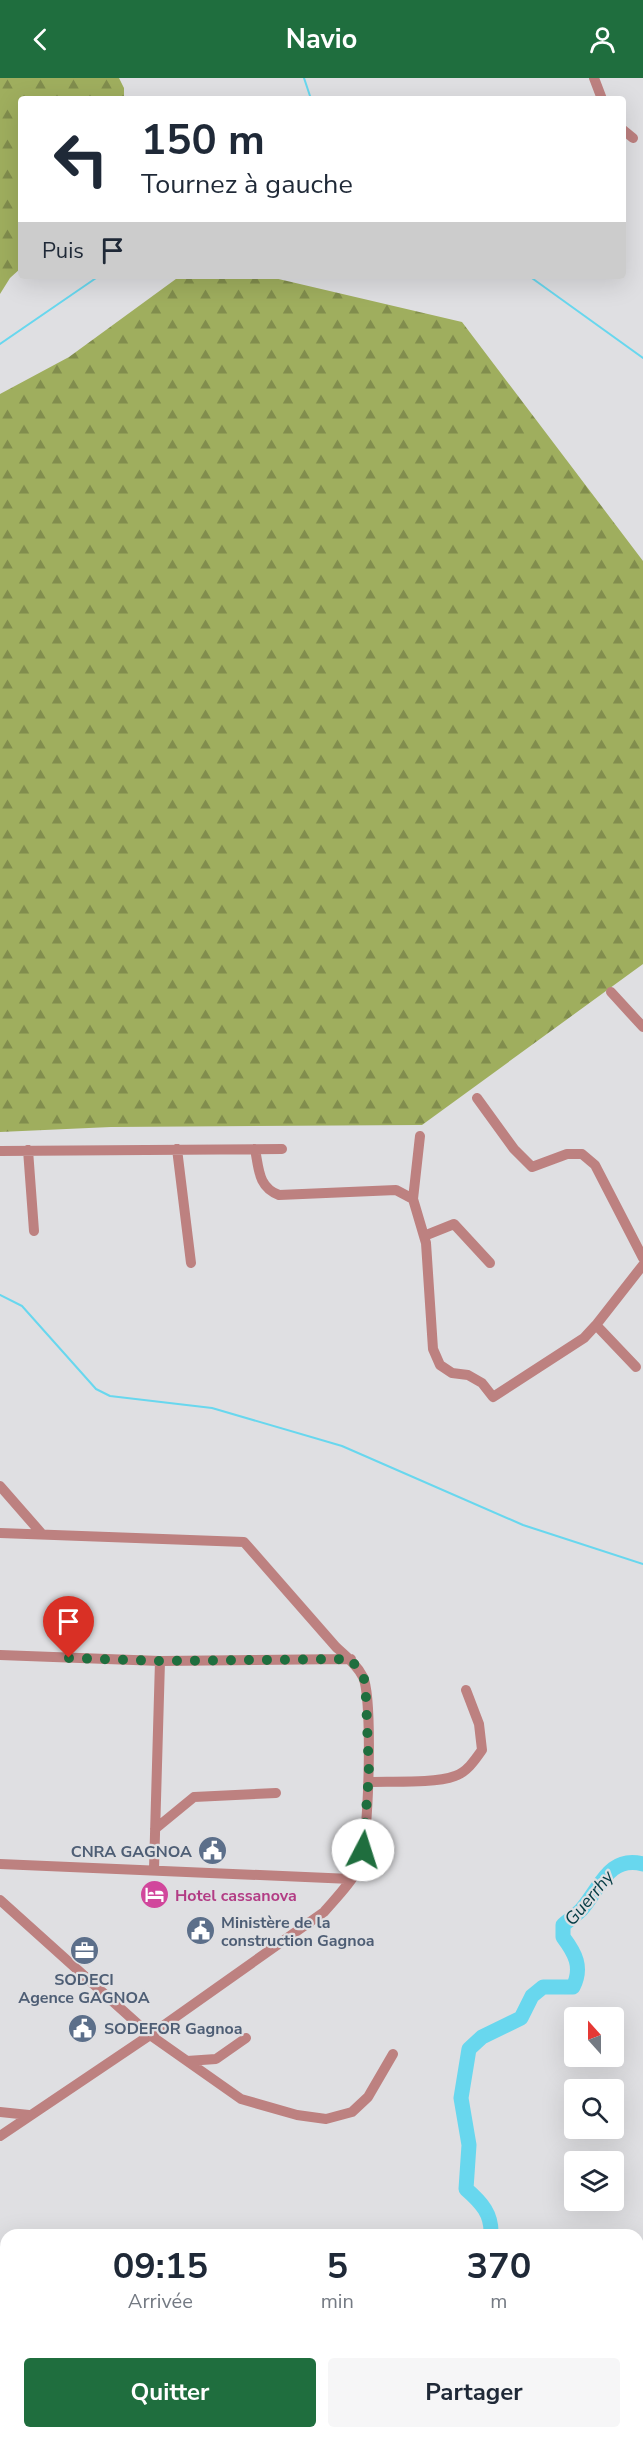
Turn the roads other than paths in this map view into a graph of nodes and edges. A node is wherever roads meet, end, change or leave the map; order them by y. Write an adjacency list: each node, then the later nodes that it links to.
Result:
1 (594, 78): 2 (street)
2 (601, 96)
3 (626, 132): 4 (street)
4 (633, 138)
5 (611, 992): 6 (street)
6 (643, 1027)
7 (477, 1098): 17 (street)
8 (420, 1136): 14 (street)
9 (177, 1149): 10 (street); 12 (street); 18 (street)
10 (255, 1149): 11 (street); 14 (street)
11 (282, 1149)
12 (28, 1150): 13 (street); 15 (street)
13 (0, 1151)
14 (413, 1199): 16 (street)
15 (34, 1231)
16 (424, 1236): 19 (street); 21 (street)
17 (643, 1258)
18 (190, 1263)
19 (490, 1263)
20 (643, 1265): 21 (street)
21 (596, 1325): 22 (street)
22 (636, 1367)
23 (0, 1486): 25 (street)
24 (0, 1533): 25 (street)
25 (42, 1534): 27 (street)
26 (0, 1655): 28 (street)
27 (351, 1659): 28 (street); 30 (street)
28 (160, 1661): 32 (street)
29 (466, 1690): 30 (street)
30 (369, 1782): 35 (street)
31 (276, 1793): 32 (street)
32 (155, 1829): 34 (street)
33 (0, 1864): 34 (street)
34 (154, 1869): 35 (street)
35 (351, 1879): 37 (street)
36 (0, 1900): 37 (street)
37 (150, 2035): 40 (street); 42 (street)
38 (246, 2038): 40 (street)
39 (393, 2054): 40 (street)
40 (187, 2061)
41 (0, 2112): 42 (street)
42 (29, 2115): 43 (street)
43 (0, 2136)

